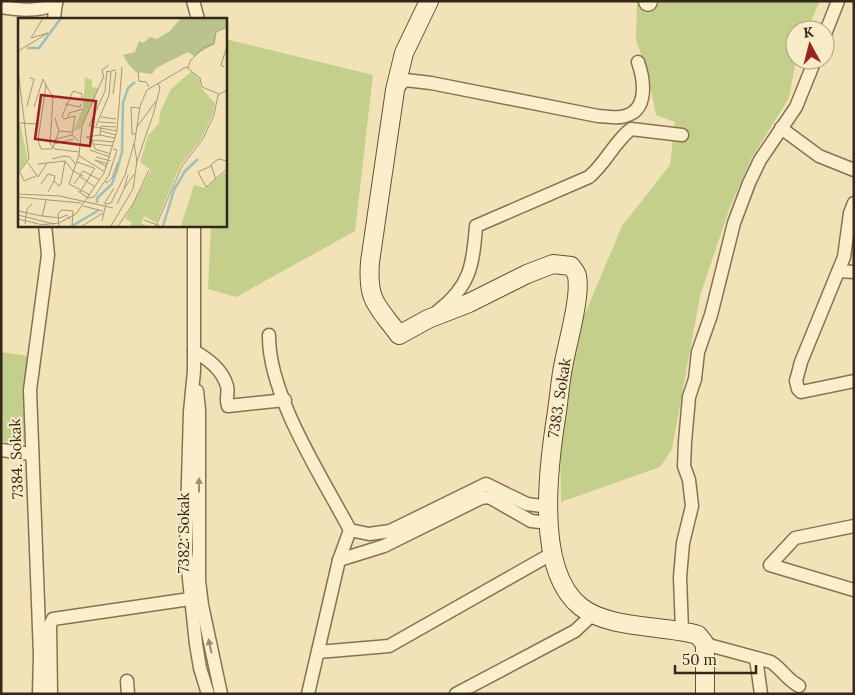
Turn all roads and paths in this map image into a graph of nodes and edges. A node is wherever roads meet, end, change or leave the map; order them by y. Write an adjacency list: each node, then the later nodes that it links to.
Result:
1 (193, 1): 7 (street)
2 (429, 1): 11 (street)
3 (838, 1): 8 (street)
4 (56, 3): 5 (street); 6 (street)
5 (1, 7)
6 (54, 18)
7 (198, 18)
8 (831, 20)
9 (638, 62): 11 (street)
10 (810, 70): 12 (street)
11 (395, 90): 20 (street, 7383. Sokak)
12 (781, 128): 14 (street); 36 (street)
13 (682, 134): 20 (street)
14 (854, 170)
15 (854, 203): 18 (street)
16 (45, 226): 27 (street, 7384. Sokak)
17 (194, 226): 22 (street, 7382: Sokak)
18 (839, 271): 19 (street); 24 (street)
19 (854, 272)
20 (428, 319): 28 (street, 7383. Sokak)
21 (269, 334): 25 (street)
22 (194, 351): 23 (street, 7382: Sokak); 25 (street)
23 (194, 371): 34 (street, 7382: Sokak); 44 (street, 7382: Sokak, one-way to 23)
24 (854, 381)
25 (285, 400): 30 (street)
26 (1, 450): 27 (street)
27 (32, 454): 41 (street, 7384. Sokak)
28 (549, 515): 30 (street); 31 (street, 7383. Sokak); 32 (street)
29 (854, 526): 33 (street)
30 (350, 530): 32 (street)
31 (553, 553): 35 (street, 7383. Sokak); 38 (street)
32 (339, 560): 38 (street)
33 (854, 590)
34 (190, 599): 42 (street); 43 (street, 7382: Sokak)
35 (594, 614): 36 (street, 7383. Sokak); 46 (street)
36 (682, 630): 37 (street)
37 (705, 644): 39 (street); 47 (street)
38 (318, 652): 45 (street)
39 (756, 658): 40 (street); 48 (street)
40 (799, 686)
41 (39, 694)
42 (51, 694)
43 (208, 694)
44 (221, 694)
45 (308, 694)
46 (456, 694)
47 (705, 694)
48 (761, 694)

